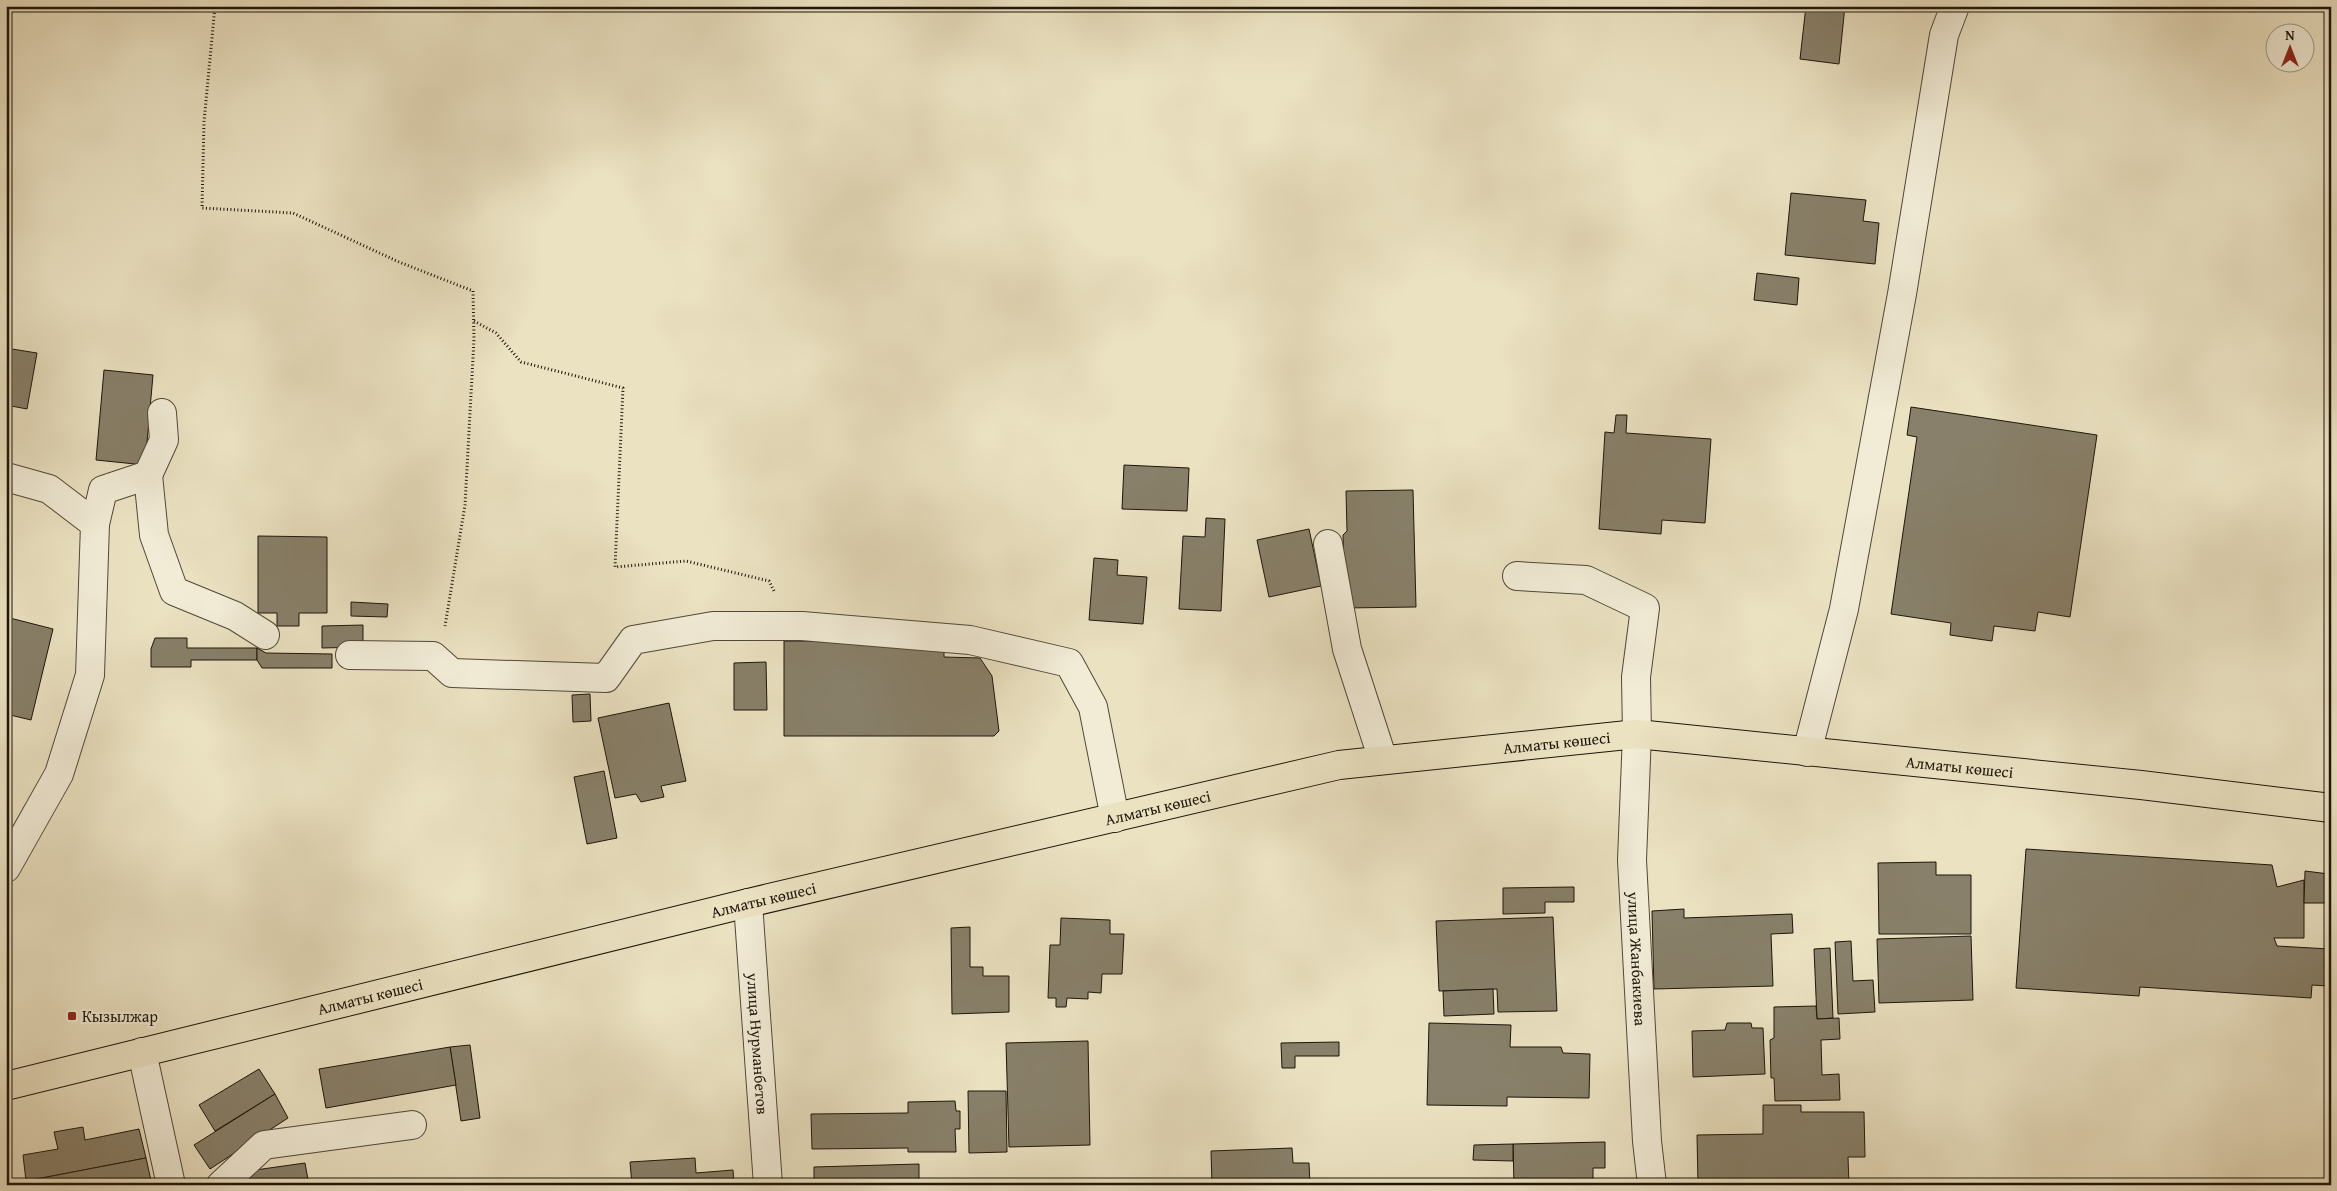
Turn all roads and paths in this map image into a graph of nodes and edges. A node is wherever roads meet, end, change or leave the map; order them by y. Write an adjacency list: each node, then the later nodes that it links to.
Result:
1 (215, 6): 3 (path)
2 (1955, 6): 15 (street)
3 (474, 320): 10 (path); 13 (path)
4 (162, 413): 5 (street)
5 (148, 475): 7 (street); 11 (street)
6 (6, 477): 7 (street)
7 (95, 524): 19 (street)
8 (1328, 544): 16 (street)
9 (1517, 576): 14 (street, улица Жанбакиева)
10 (792, 626): 13 (street); 18 (street)
11 (265, 634)
12 (350, 654): 13 (street)
13 (433, 656)
14 (1637, 734): 15 (main road, Алматы көшесі); 16 (main road, Алматы көшесі); 27 (street, улица Жанбакиева)
15 (1808, 752): 17 (main road, Алматы көшесі)
16 (1383, 760): 18 (main road, Алматы көшесі)
17 (2331, 808)
18 (1115, 818): 20 (main road, Алматы көшесі)
19 (6, 868)
20 (748, 904): 21 (main road, Алматы көшесі); 26 (street, улица Нурманбетов)
21 (142, 1052): 22 (main road, Алматы көшесі); 24 (street)
22 (6, 1086)
23 (412, 1125): 25 (street)
24 (170, 1185)
25 (221, 1185)
26 (768, 1185)
27 (1652, 1185)

